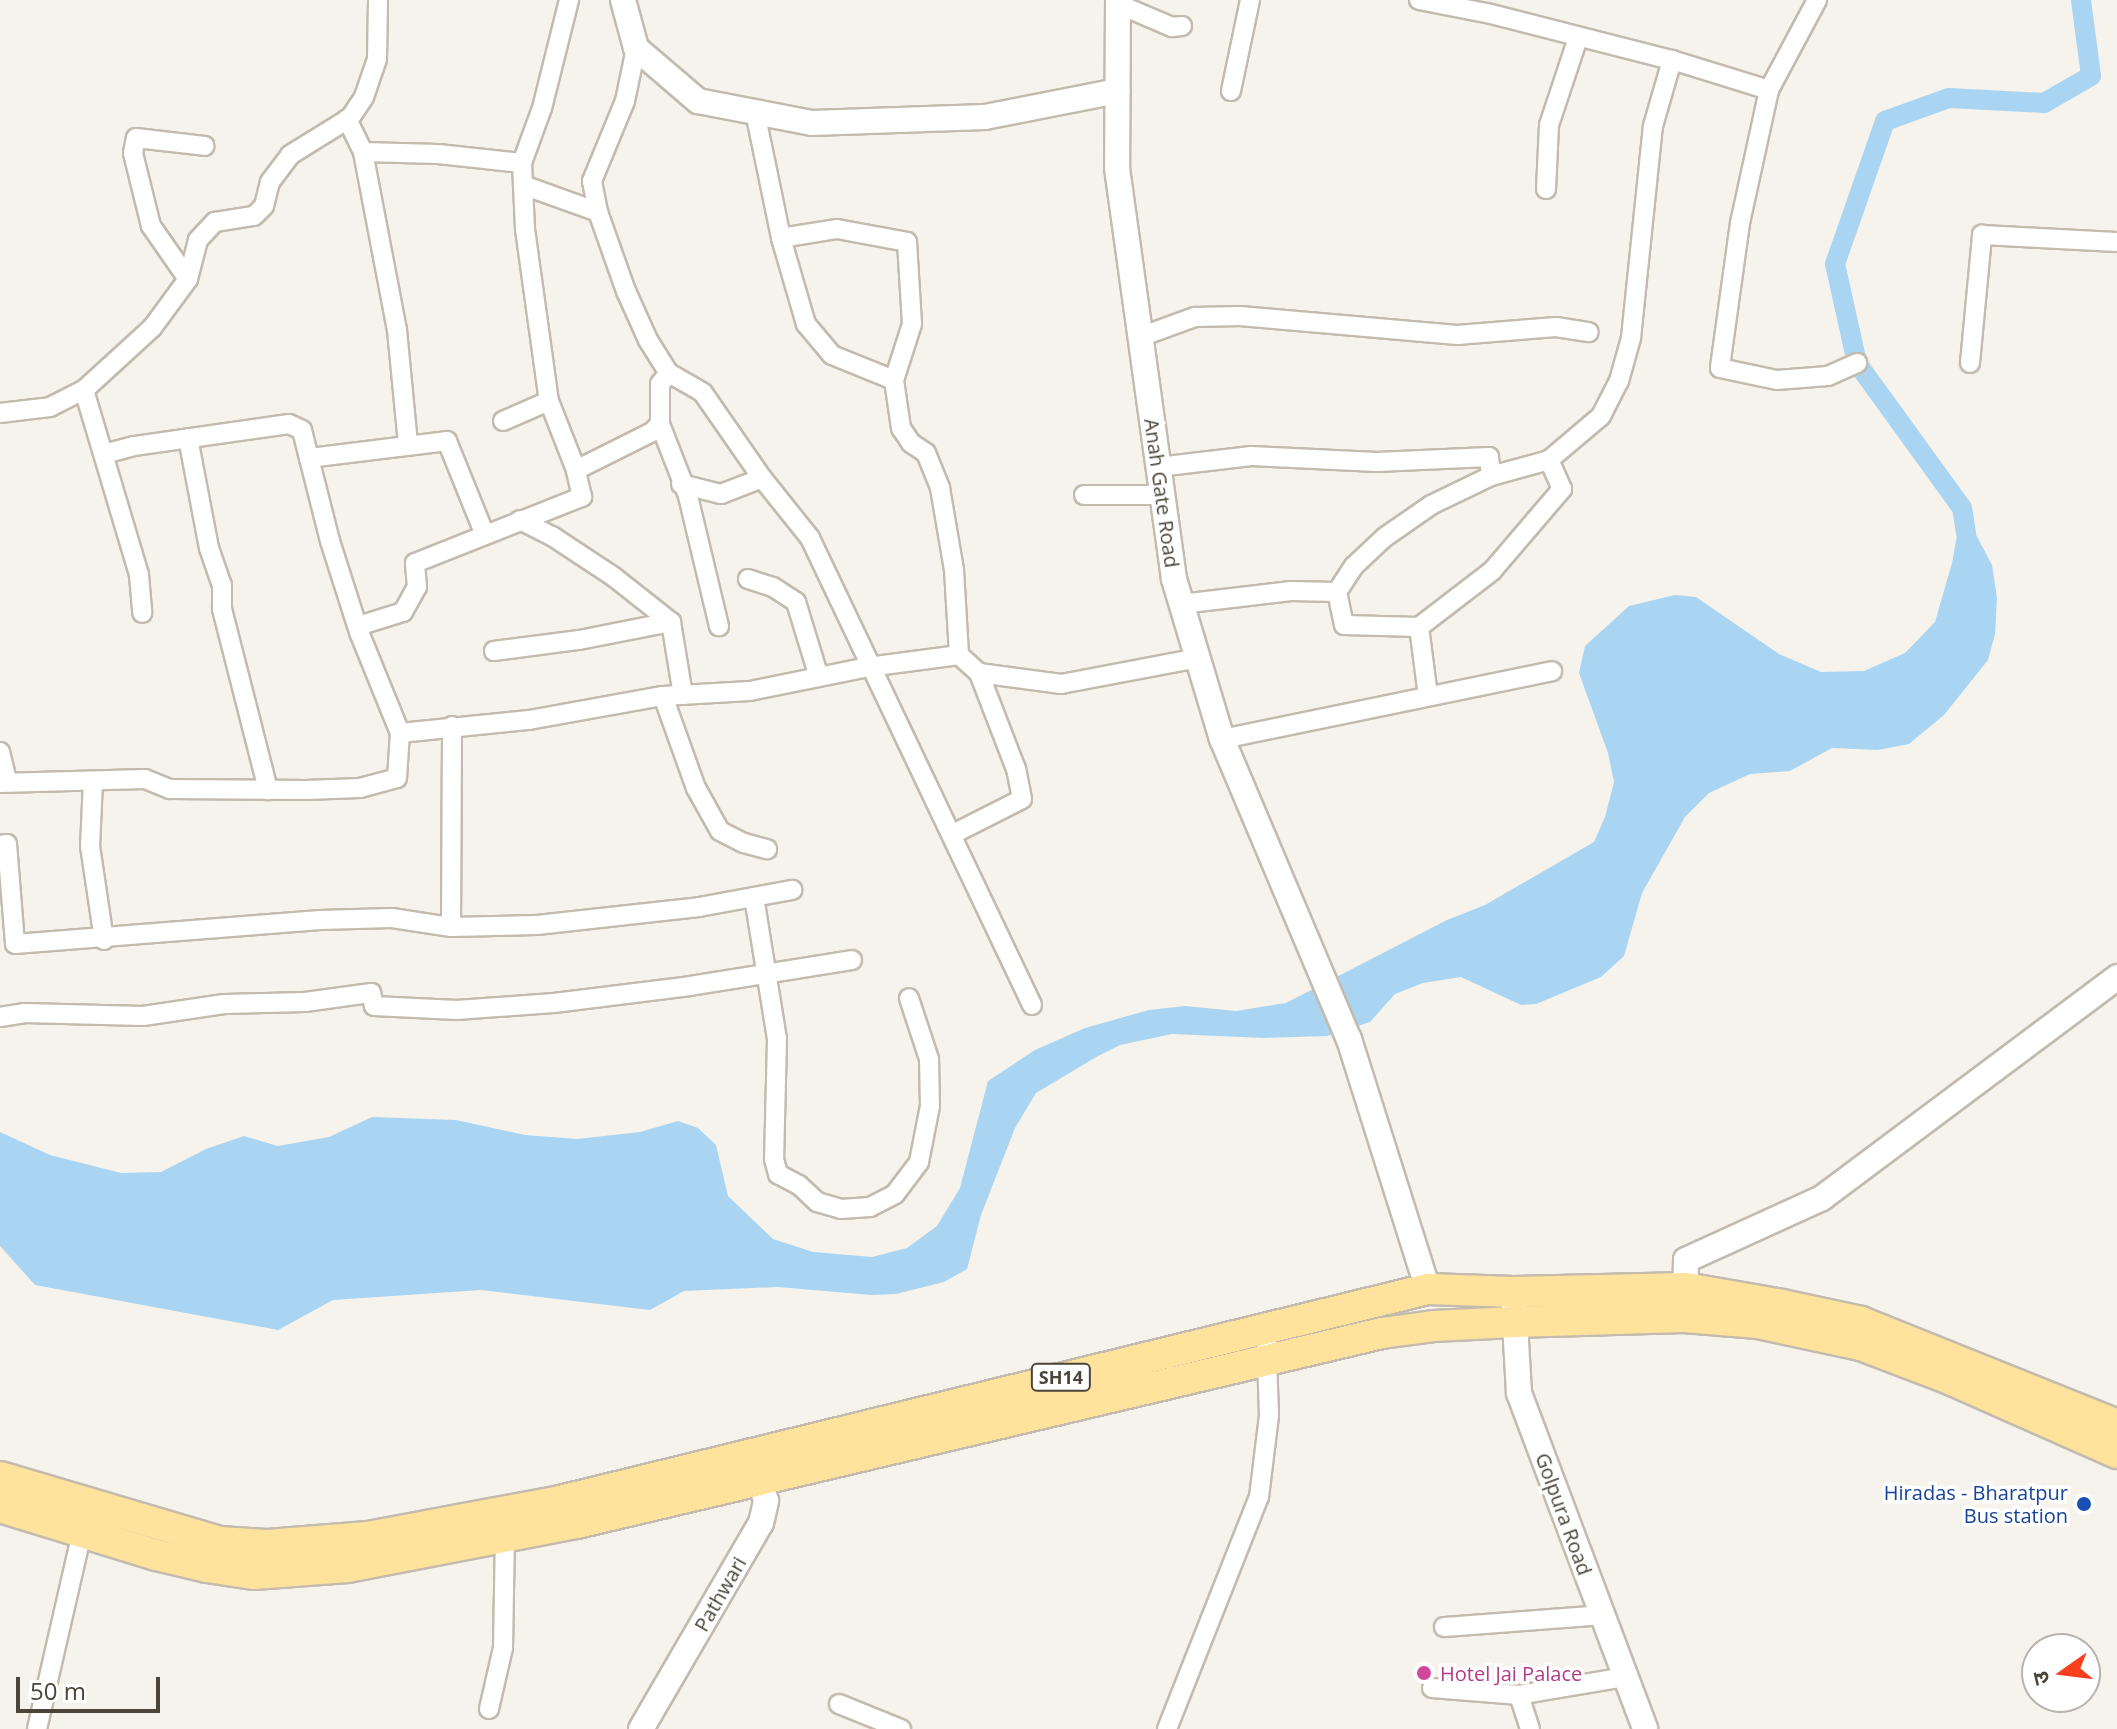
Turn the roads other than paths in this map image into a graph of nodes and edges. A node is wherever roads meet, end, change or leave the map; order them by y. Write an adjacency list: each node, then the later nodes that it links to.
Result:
1 (378, 0): 17 (street)
2 (569, 0): 20 (street)
3 (623, 0): 11 (street)
4 (1250, 0): 15 (street)
5 (1419, 0): 8 (street)
6 (1817, 0): 13 (street)
7 (1118, 2): 9 (street); 14 (street, Anah Gate Road)
8 (1492, 7): 10 (street)
9 (1182, 26)
10 (1578, 38): 12 (street); 22 (street)
11 (636, 48): 16 (street); 23 (street)
12 (1672, 60): 13 (street); 42 (street)
13 (1769, 90): 29 (street)
14 (1117, 91): 16 (street); 28 (street, Anah Gate Road)
15 (1231, 91)
16 (755, 112): 24 (street)
17 (347, 119): 19 (street); 26 (street)
18 (205, 146): 26 (street)
19 (363, 152): 20 (street); 39 (street)
20 (522, 163): 21 (street)
21 (523, 185): 23 (street); 34 (street)
22 (1546, 189)
23 (598, 212): 31 (street)
24 (781, 238): 32 (street); 32 (street)
25 (2117, 242): 30 (street)
26 (188, 279): 33 (street)
27 (1589, 332): 28 (street)
28 (1140, 337): 43 (street, Anah Gate Road)
29 (1857, 363)
30 (1970, 363)
31 (669, 373): 37 (street); 46 (street)
32 (894, 380): 61 (street)
33 (84, 390): 35 (street); 40 (street)
34 (549, 401): 36 (street); 44 (street)
35 (0, 413)
36 (503, 421)
37 (660, 424): 44 (street); 47 (street)
38 (188, 438): 40 (street); 41 (street); 76 (street)
39 (408, 445): 41 (street); 51 (street)
40 (104, 454): 55 (street)
41 (309, 458): 57 (street)
42 (1549, 460): 45 (street); 59 (street)
43 (1158, 467): 45 (street); 49 (street, Anah Gate Road)
44 (576, 470): 50 (street)
45 (1491, 476): 53 (street)
46 (762, 478): 47 (street); 63 (street)
47 (681, 484): 58 (street)
48 (1084, 495): 49 (street)
49 (1162, 495): 54 (street, Anah Gate Road)
50 (520, 520): 51 (street); 56 (street)
51 (485, 535): 57 (street)
52 (748, 579): 66 (street)
53 (1337, 592): 54 (street); 59 (street)
54 (1181, 604): 62 (street, Anah Gate Road)
55 (142, 613)
56 (671, 622): 60 (street); 67 (street)
57 (358, 626): 71 (street)
58 (719, 626)
59 (1419, 627): 69 (street)
60 (494, 651)
61 (959, 655): 63 (street); 65 (street)
62 (1198, 658): 65 (street); 72 (street, Anah Gate Road)
63 (868, 667): 66 (street); 77 (street)
64 (1552, 671): 69 (street)
65 (979, 673): 77 (street)
66 (819, 677): 67 (street)
67 (683, 695): 68 (street)
68 (663, 696): 70 (street); 79 (street)
69 (1428, 696): 72 (street)
70 (452, 726): 71 (street); 83 (street)
71 (400, 733): 76 (street)
72 (1222, 739): 91 (street, Anah Gate Road)
73 (0, 752): 75 (street)
74 (93, 781): 75 (street); 76 (street); 84 (street)
75 (4, 782)
76 (268, 790)
77 (953, 834): 89 (street)
78 (0, 845): 82 (street)
79 (767, 849)
80 (792, 890): 81 (street)
81 (754, 897): 83 (street); 86 (street)
82 (6, 909): 84 (street)
83 (451, 927): 84 (street)
84 (104, 940)
85 (852, 960): 86 (street)
86 (768, 975): 88 (street); 90 (street)
87 (2117, 977): 93 (street)
88 (909, 998)
89 (1032, 1005)
90 (0, 1017)
91 (1422, 1290): 92 (main road, SH14); 96 (main road, SH14); 97 (main road)
92 (1469, 1290): 94 (main road, SH14); 95 (main road)
93 (1684, 1303): 94 (main road, SH14); 99 (main road, SH14); 100 (main road, SH14)
94 (1514, 1307): 95 (main road, SH14); 106 (street, Golpura Road)
95 (1470, 1324): 97 (main road, SH14)
96 (1266, 1328): 98 (street); 101 (main road, SH14)
97 (1423, 1328): 98 (main road, SH14)
98 (1269, 1362): 101 (main road, SH14); 117 (street)
99 (2117, 1425)
100 (2117, 1453)
101 (756, 1465): 102 (main road, SH14); 105 (main road, SH14); 115 (street, Pathwari)
102 (0, 1477)
103 (0, 1507): 104 (main road, SH14)
104 (82, 1533): 105 (main road, SH14); 114 (street)
105 (505, 1537): 112 (street)
106 (1602, 1615): 107 (street); 108 (street, Golpura Road)
107 (1444, 1627)
108 (1625, 1677): 110 (street); 119 (street, Golpura Road)
109 (1432, 1688): 110 (street)
110 (1519, 1695): 118 (street)
111 (839, 1704): 113 (street)
112 (489, 1709)
113 (868, 1723): 116 (street)
114 (37, 1729)
115 (641, 1729)
116 (901, 1729)
117 (1167, 1729)
118 (1530, 1729)
119 (1645, 1729)

